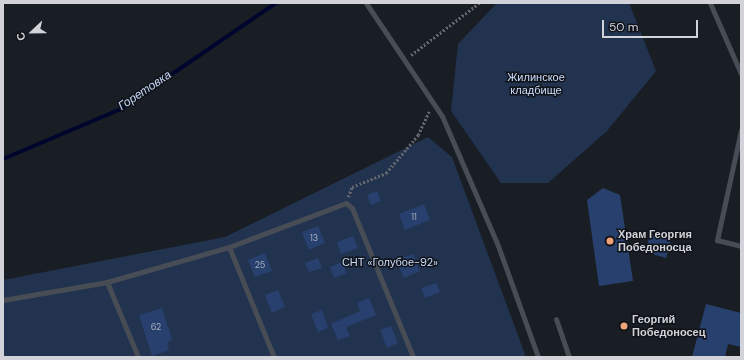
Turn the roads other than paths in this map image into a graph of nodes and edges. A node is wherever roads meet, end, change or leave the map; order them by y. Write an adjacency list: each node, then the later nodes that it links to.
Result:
1 (366, 3): 13 (lane)
2 (710, 3): 3 (lane)
3 (741, 74)
4 (741, 130): 5 (lane)
5 (741, 246)
6 (229, 247): 7 (lane); 11 (lane); 12 (lane)
7 (107, 282): 8 (lane); 10 (lane)
8 (3, 300)
9 (556, 320): 14 (lane)
10 (138, 357)
11 (274, 357)
12 (413, 357)
13 (538, 357)
14 (569, 357)

